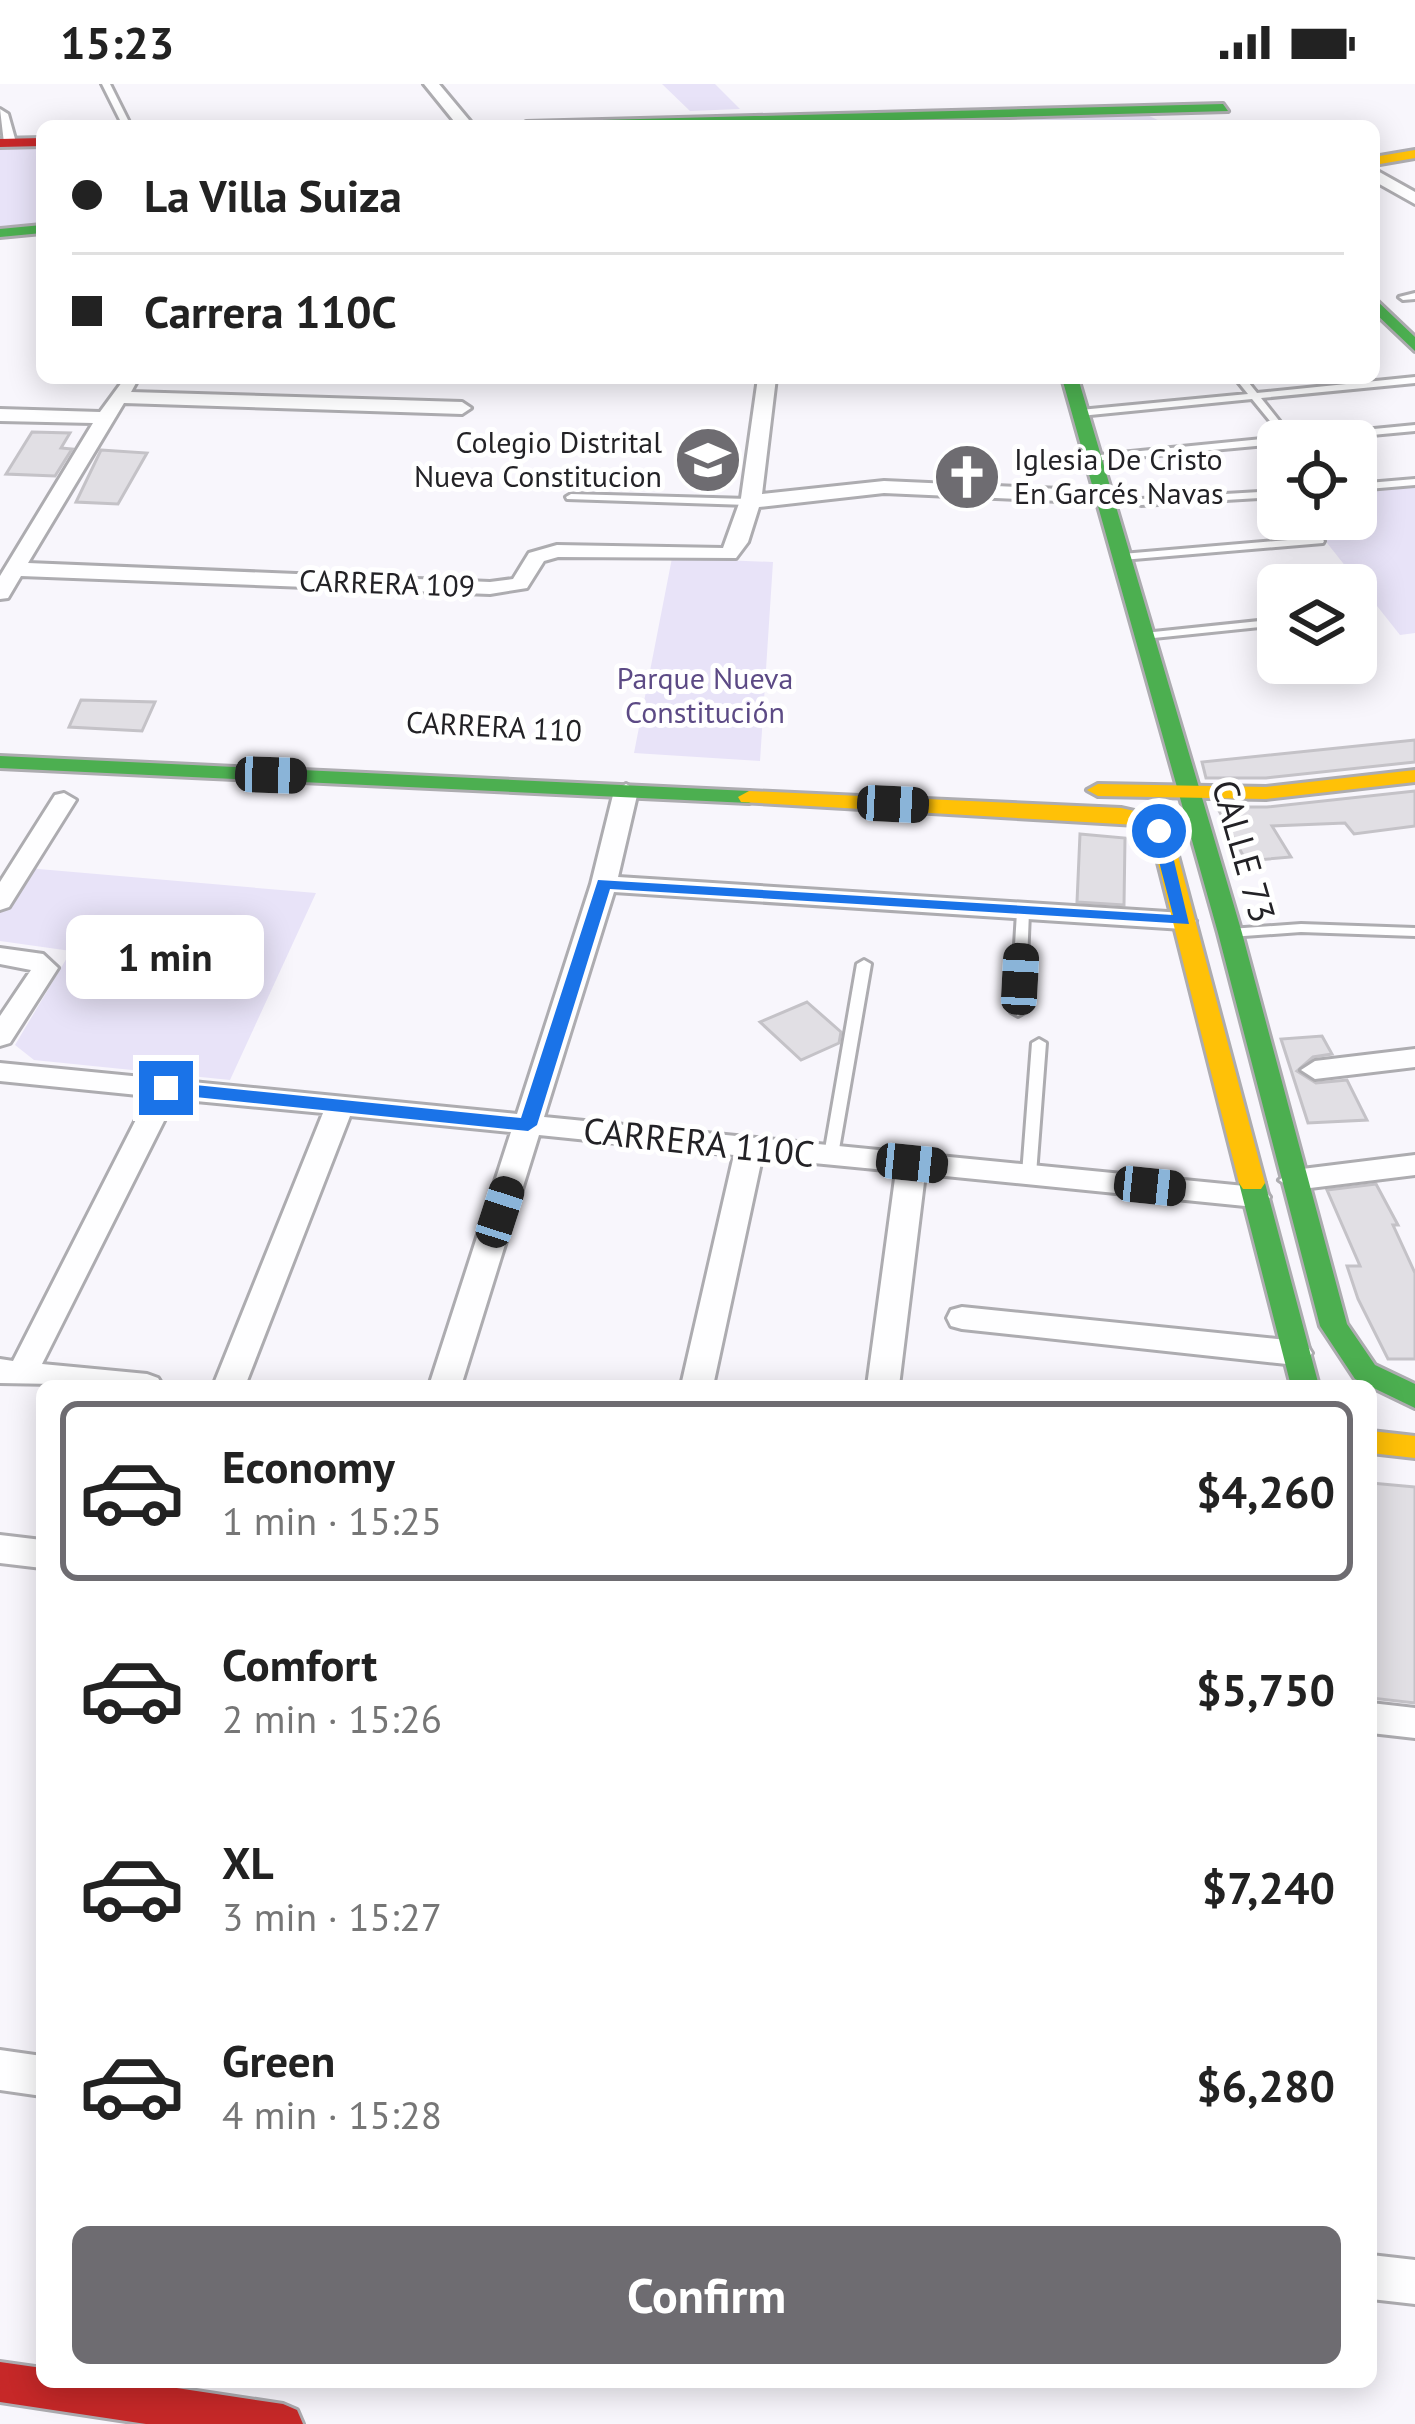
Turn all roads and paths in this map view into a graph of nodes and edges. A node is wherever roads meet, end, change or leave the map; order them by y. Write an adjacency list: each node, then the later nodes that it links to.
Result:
1 (106, 84): 8 (lane)
2 (431, 84): 9 (street)
3 (916, 84): 7 (main road)
4 (1171, 84): 5 (main road)
5 (1213, 111): 7 (main road)
6 (0, 114): 12 (street)
7 (954, 119): 10 (main road)
8 (124, 120)
9 (461, 120)
10 (893, 120)
11 (36, 142): 12 (main road)
12 (6, 143)
13 (1415, 150): 14 (main road)
14 (1380, 156)
15 (1380, 177): 16 (street)
16 (1415, 199)
17 (36, 230): 18 (main road)
18 (0, 232)
19 (1395, 305): 20 (main road)
20 (1415, 346)
21 (1415, 380): 22 (lane)
22 (1380, 383)
23 (765, 384): 43 (street)
24 (1072, 384): 30 (main road, CALLE 73)
25 (1245, 384): 28 (lane)
26 (1372, 384): 28 (lane)
27 (124, 388): 29 (street); 32 (street)
28 (1253, 395): 30 (lane); 33 (lane)
29 (462, 408)
30 (1080, 413): 37 (main road, CALLE 73)
31 (0, 415): 32 (street)
32 (104, 418): 47 (street)
33 (1274, 420)
34 (1415, 428): 35 (lane)
35 (1377, 432)
36 (1257, 443): 37 (lane)
37 (1093, 458): 42 (main road, CALLE 73)
38 (1415, 482): 39 (lane)
39 (1377, 485)
40 (1257, 495): 44 (lane)
41 (571, 497): 43 (lane)
42 (1104, 497): 43 (street); 46 (main road, CALLE 73)
43 (748, 502): 47 (street, CARRERA 109)
44 (1141, 502)
45 (1318, 540): 46 (lane)
46 (1122, 557): 50 (main road, CALLE 73)
47 (14, 569): 48 (street)
48 (0, 593)
49 (1257, 624): 50 (lane)
50 (1144, 636): 55 (main road, CALLE 73)
51 (0, 738): 55 (main road, CARRERA 110)
52 (0, 761): 54 (main road, CARRERA 110)
53 (1415, 776): 55 (main road, CARRERA 110)
54 (626, 791): 57 (main road, CARRERA 110); 58 (street)
55 (1190, 795): 63 (main road, CALLE 73)
56 (64, 800): 59 (street)
57 (1144, 820): 61 (main road, CALLE 73)
58 (604, 884): 60 (street); 74 (street)
59 (0, 902)
60 (1024, 912): 61 (street); 66 (lane)
61 (1183, 921): 81 (main road, CALLE 73)
62 (1415, 932): 63 (lane)
63 (1230, 933): 80 (main road, CALLE 73)
64 (0, 956): 67 (street)
65 (864, 964): 76 (lane)
66 (1018, 1012)
67 (0, 1037)
68 (1039, 1043): 79 (lane)
69 (1415, 1058): 70 (street)
70 (1315, 1070)
71 (0, 1072): 72 (street, CARRERA 110C)
72 (166, 1088): 73 (street, CARRERA 110C); 84 (street)
73 (339, 1106): 74 (street, CARRERA 110C); 86 (street)
74 (528, 1125): 75 (street, CARRERA 110C); 87 (street)
75 (750, 1147): 76 (street, CARRERA 110C); 88 (street)
76 (831, 1155): 77 (street, CARRERA 110C)
77 (912, 1163): 79 (street, CARRERA 110C); 89 (street)
78 (1415, 1165): 80 (street)
79 (1029, 1174): 81 (street, CARRERA 110C)
80 (1294, 1180): 91 (main road, CALLE 73)
81 (1255, 1197): 83 (main road, CALLE 73)
82 (962, 1318): 83 (street)
83 (1296, 1353): 90 (main road, CALLE 73)
84 (11, 1372): 85 (street)
85 (89, 1380)
86 (231, 1380)
87 (447, 1380)
88 (698, 1380)
89 (884, 1380)
90 (1303, 1380)
91 (1374, 1380)
92 (1377, 1383): 93 (main road, CALLE 73)
93 (1415, 1397)
94 (1377, 1443): 95 (main road)
95 (1415, 1447)
96 (0, 1549): 97 (street)
97 (36, 1552)
98 (1377, 1719): 99 (street)
99 (1415, 1724)
100 (0, 2070): 101 (street)
101 (36, 2076)
102 (1377, 2278): 103 (street)
103 (1415, 2282)
104 (0, 2382): 105 (main road)
105 (36, 2387)
106 (41, 2388): 107 (main road)
107 (151, 2404): 108 (main road)
108 (283, 2424)

